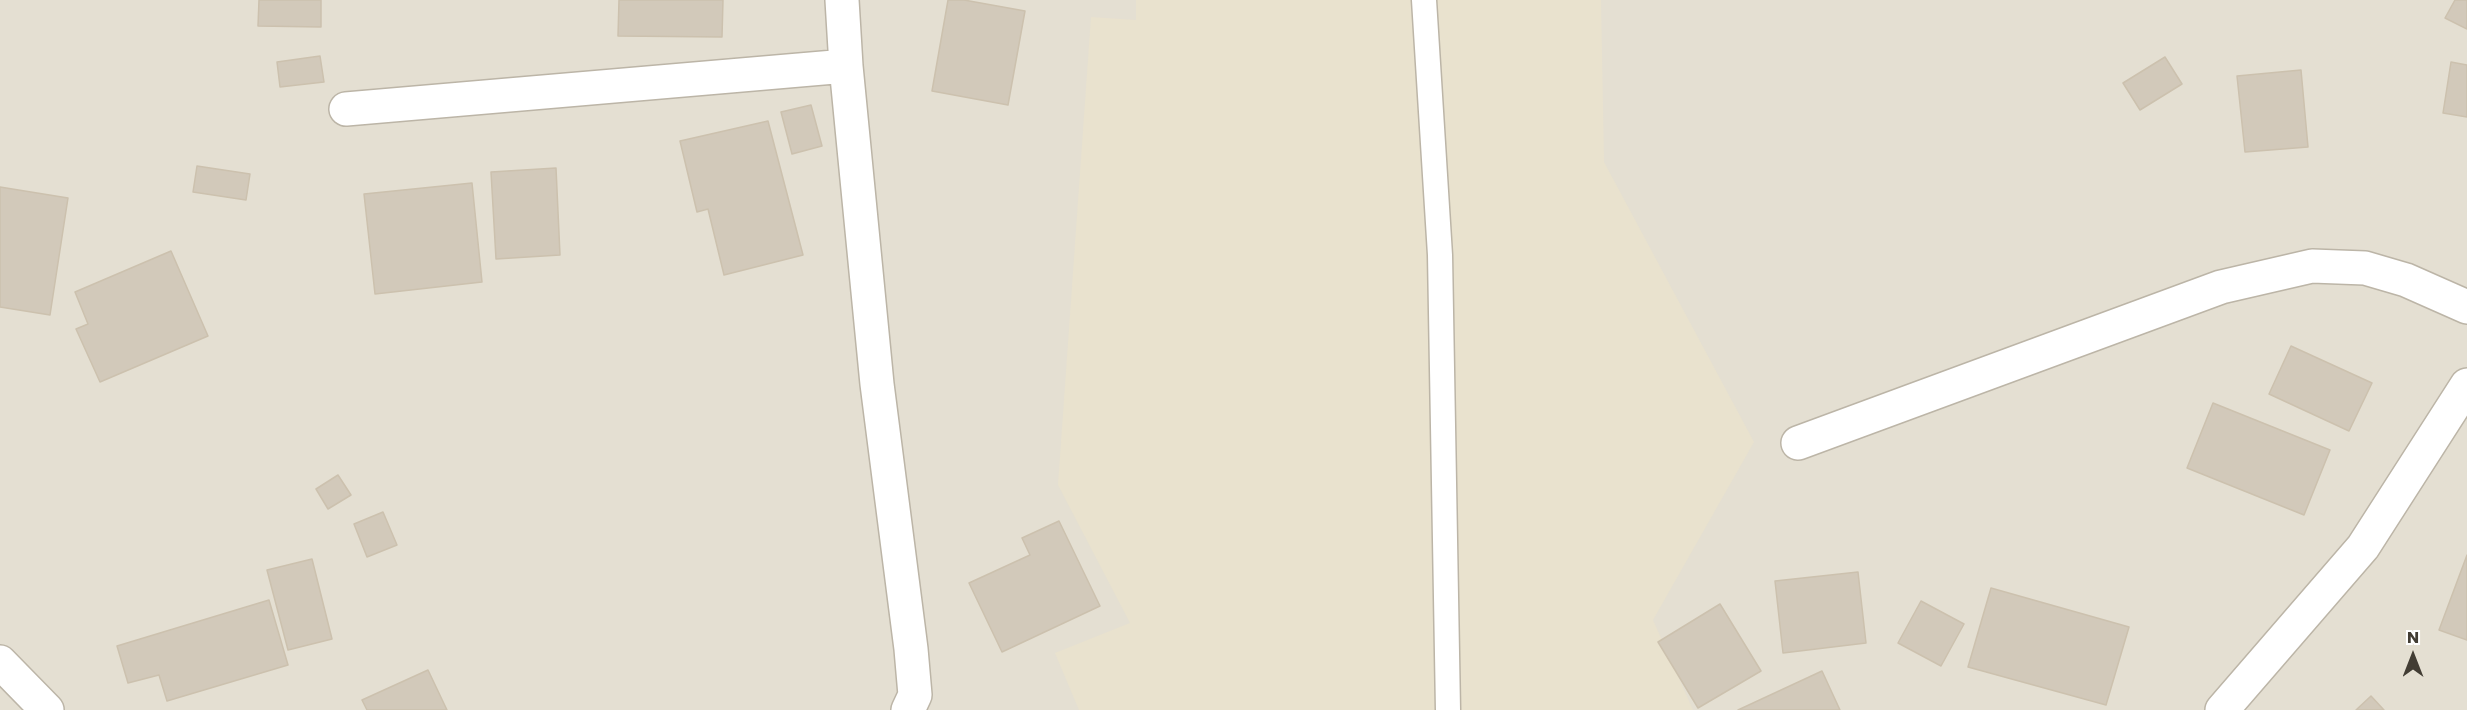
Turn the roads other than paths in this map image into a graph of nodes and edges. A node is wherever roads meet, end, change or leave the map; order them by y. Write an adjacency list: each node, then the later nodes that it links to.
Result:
1 (842, 0): 3 (street)
2 (1424, 0): 11 (lane)
3 (846, 66): 4 (street); 10 (street)
4 (346, 109)
5 (2467, 307): 7 (street)
6 (2467, 385): 12 (street)
7 (1798, 443)
8 (0, 662): 9 (street)
9 (47, 710)
10 (908, 710)
11 (1448, 710)
12 (2222, 710)

